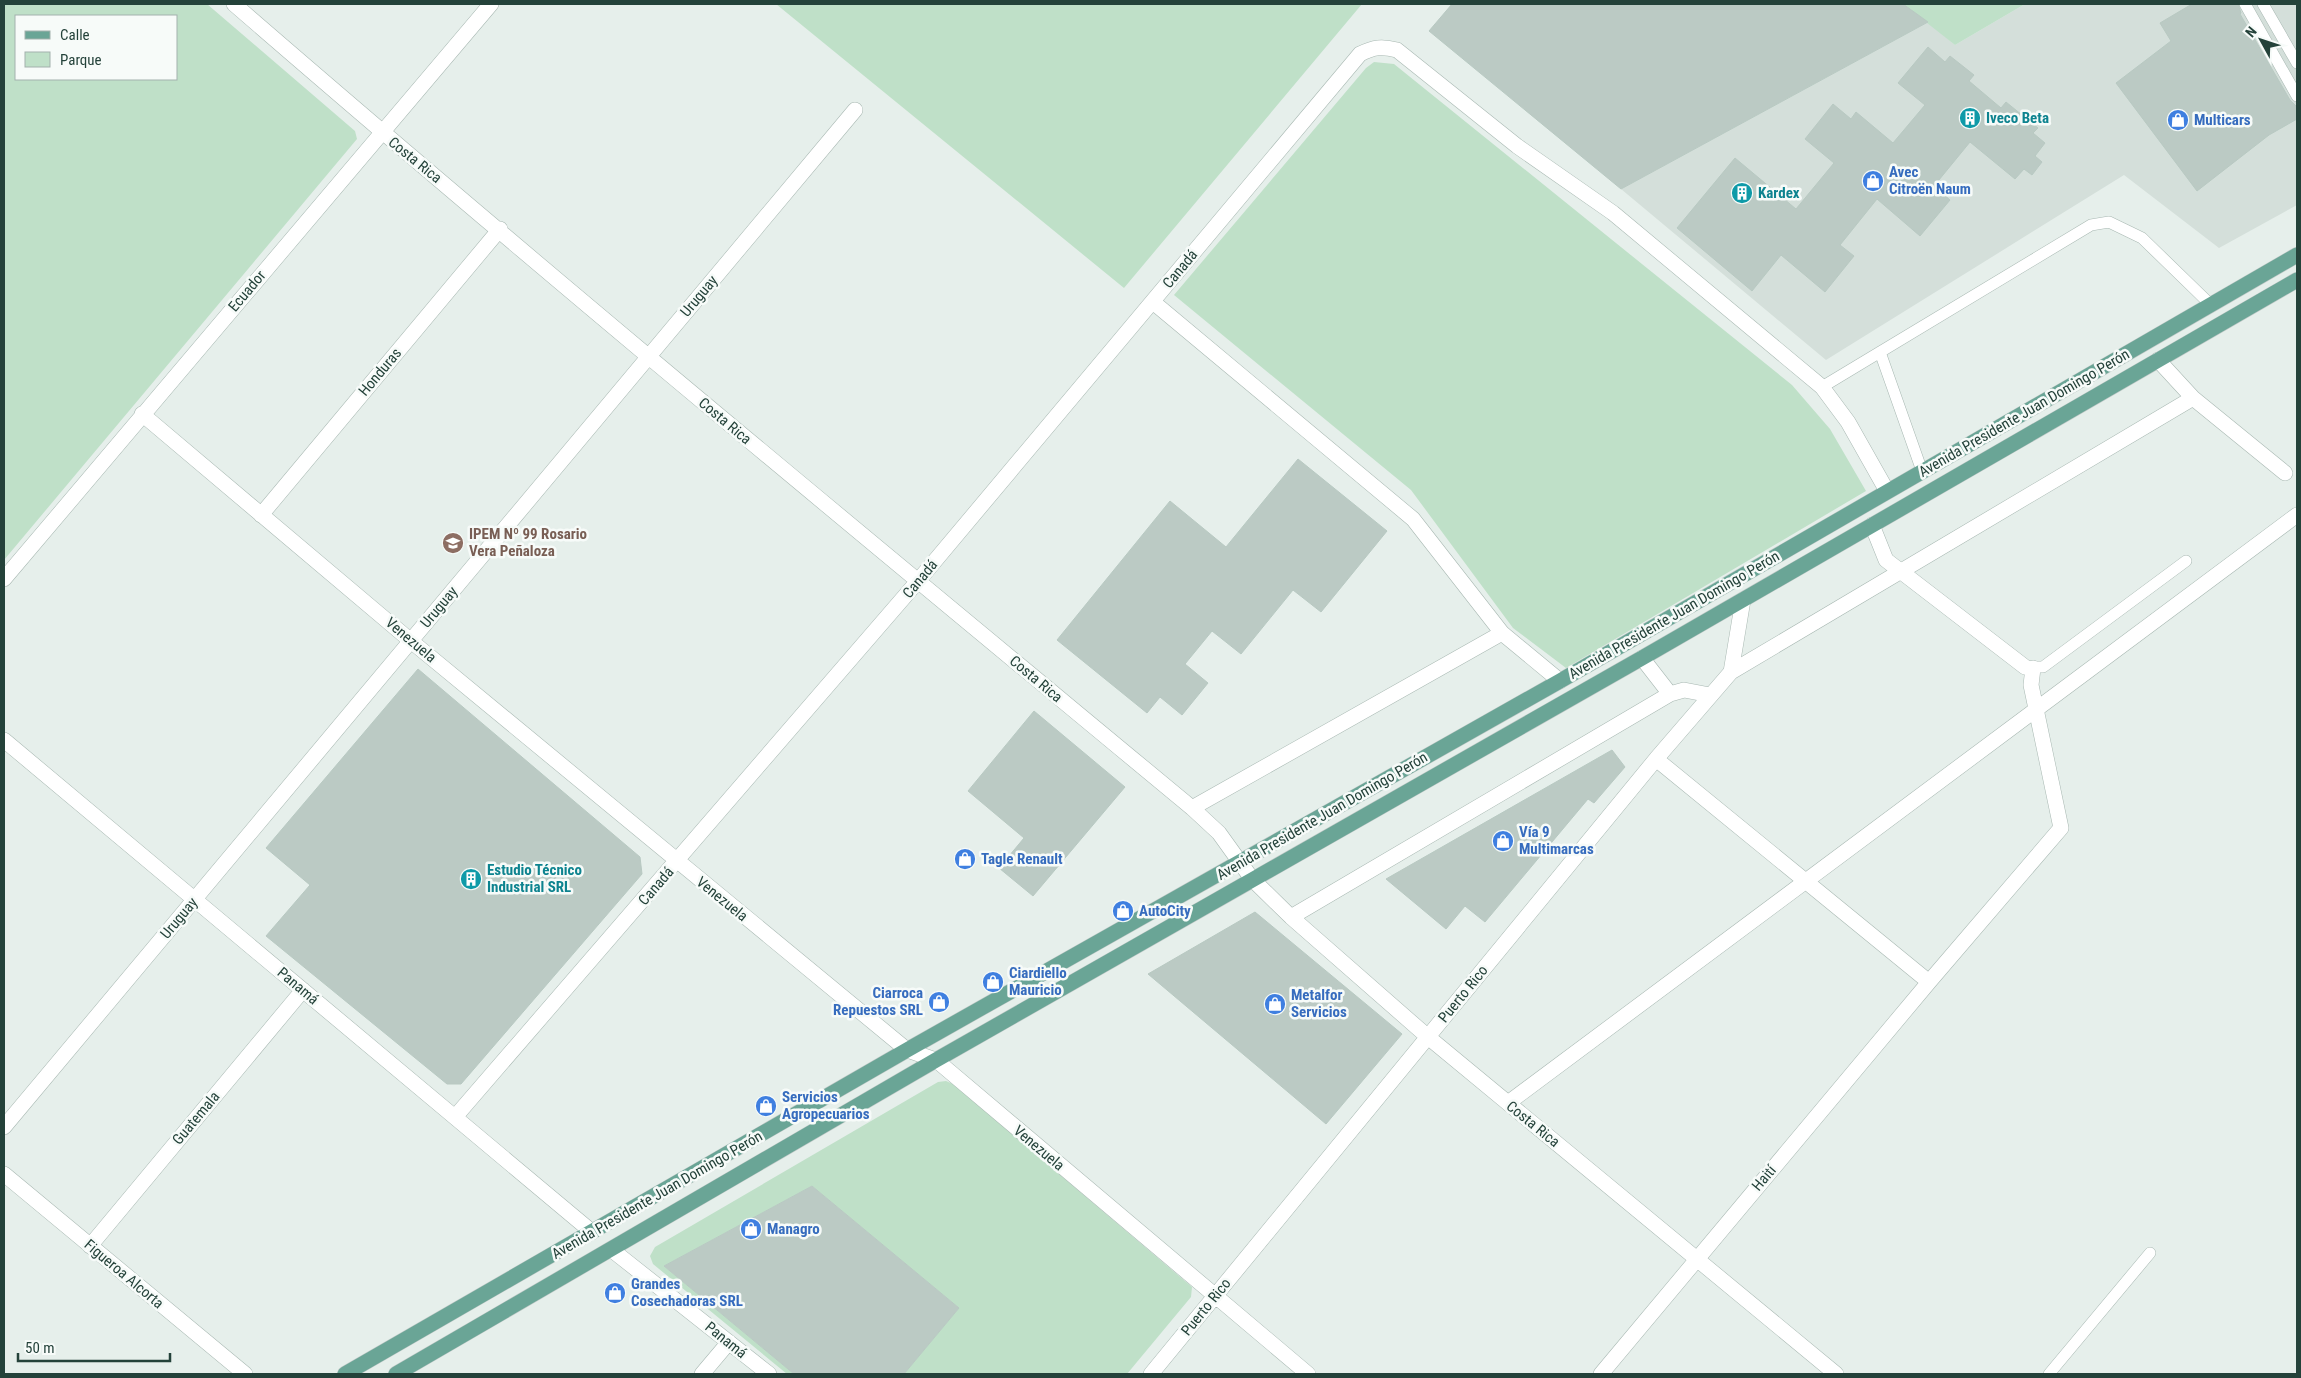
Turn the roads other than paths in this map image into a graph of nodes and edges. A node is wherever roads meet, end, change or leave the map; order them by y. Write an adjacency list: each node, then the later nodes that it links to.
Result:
1 (234, 4): 9 (street, Costa Rica)
2 (491, 4): 9 (street, Ecuador)
3 (2245, 4): 6 (lane)
4 (2263, 4): 5 (lane)
5 (2296, 55): 6 (lane)
6 (2279, 64): 7 (lane)
7 (2297, 96)
8 (855, 110): 16 (street, Uruguay)
9 (382, 132): 10 (street, Costa Rica); 20 (street, Ecuador)
10 (500, 230): 16 (street, Costa Rica); 24 (street, Honduras)
11 (2297, 255): 14 (main road, Avenida Presidente Juan Domingo Perón)
12 (2297, 280): 17 (main road, Avenida Presidente Juan Domingo Perón)
13 (1153, 302): 18 (street, Canadá); 30 (street, Canadá); 32 (street)
14 (2211, 305): 15 (lane); 21 (main road, Avenida Presidente Juan Domingo Perón)
15 (1880, 352): 18 (lane); 21 (lane)
16 (648, 357): 30 (street, Costa Rica); 33 (street, Uruguay)
17 (2158, 360): 19 (street); 26 (main road, Avenida Presidente Juan Domingo Perón)
18 (1822, 388): 23 (street)
19 (2193, 398): 22 (street); 28 (street)
20 (142, 414): 24 (street, Venezuela); 29 (street, Ecuador)
21 (1922, 471): 23 (main road, Avenida Presidente Juan Domingo Perón)
22 (2285, 473)
23 (1887, 491): 37 (main road, Avenida Presidente Juan Domingo Perón)
24 (261, 515): 33 (street, Venezuela)
25 (2297, 515): 40 (street)
26 (1872, 525): 28 (street); 31 (main road, Avenida Presidente Juan Domingo Perón)
27 (2186, 562): 35 (lane)
28 (1903, 572): 35 (street); 36 (street)
29 (4, 580)
30 (918, 581): 43 (street, Costa Rica); 44 (street, Canadá)
31 (1743, 600): 34 (main road, Avenida Presidente Juan Domingo Perón); 36 (street)
32 (1502, 634): 37 (street); 43 (street)
33 (411, 641): 44 (street, Venezuela); 48 (street, Uruguay)
34 (1642, 658): 38 (street); 46 (main road, Avenida Presidente Juan Domingo Perón)
35 (2029, 668): 40 (street)
36 (1730, 672): 39 (street, Puerto Rico)
37 (1560, 681): 45 (main road, Avenida Presidente Juan Domingo Perón)
38 (1670, 694): 39 (street); 49 (street)
39 (1710, 695): 42 (street, Puerto Rico)
40 (2036, 710): 47 (street); 50 (street, Haití)
41 (4, 740): 48 (street, Panamá)
42 (1656, 758): 47 (street); 52 (street, Puerto Rico)
43 (1192, 808): 45 (street, Costa Rica)
44 (677, 862): 53 (street, Venezuela); 56 (street, Canadá)
45 (1239, 863): 46 (street, Costa Rica); 53 (main road, Avenida Presidente Juan Domingo Perón)
46 (1252, 879): 49 (street, Costa Rica); 54 (main road, Avenida Presidente Juan Domingo Perón)
47 (1806, 882): 50 (street); 55 (street)
48 (195, 899): 51 (street, Panamá); 57 (street, Uruguay)
49 (1291, 917): 52 (street, Costa Rica)
50 (1929, 982): 63 (street, Haití)
51 (303, 990): 56 (street, Panamá); 60 (street, Guatemala)
52 (1428, 1038): 55 (street, Costa Rica); 64 (street, Puerto Rico)
53 (907, 1050): 54 (street, Venezuela); 59 (main road, Avenida Presidente Juan Domingo Perón)
54 (936, 1060): 61 (main road, Avenida Presidente Juan Domingo Perón); 64 (street, Venezuela)
55 (1508, 1104): 63 (street, Costa Rica)
56 (455, 1117): 59 (street, Panamá)
57 (4, 1127)
58 (4, 1174): 60 (street, Figueroa Alcorta)
59 (592, 1232): 67 (main road, Avenida Presidente Juan Domingo Perón)
60 (90, 1246): 66 (street, Figueroa Alcorta)
61 (612, 1250): 65 (street, Panamá); 68 (main road, Avenida Presidente Juan Domingo Perón)
62 (2150, 1253): 75 (lane)
63 (1697, 1258): 73 (street, Haití); 74 (street, Costa Rica)
64 (1215, 1297): 71 (street, Puerto Rico); 72 (street, Venezuela)
65 (729, 1342): 69 (street); 70 (street, Panamá)
66 (245, 1374)
67 (345, 1374)
68 (396, 1374)
69 (702, 1374)
70 (769, 1374)
71 (1151, 1374)
72 (1308, 1374)
73 (1601, 1374)
74 (1836, 1374)
75 (2049, 1374)

